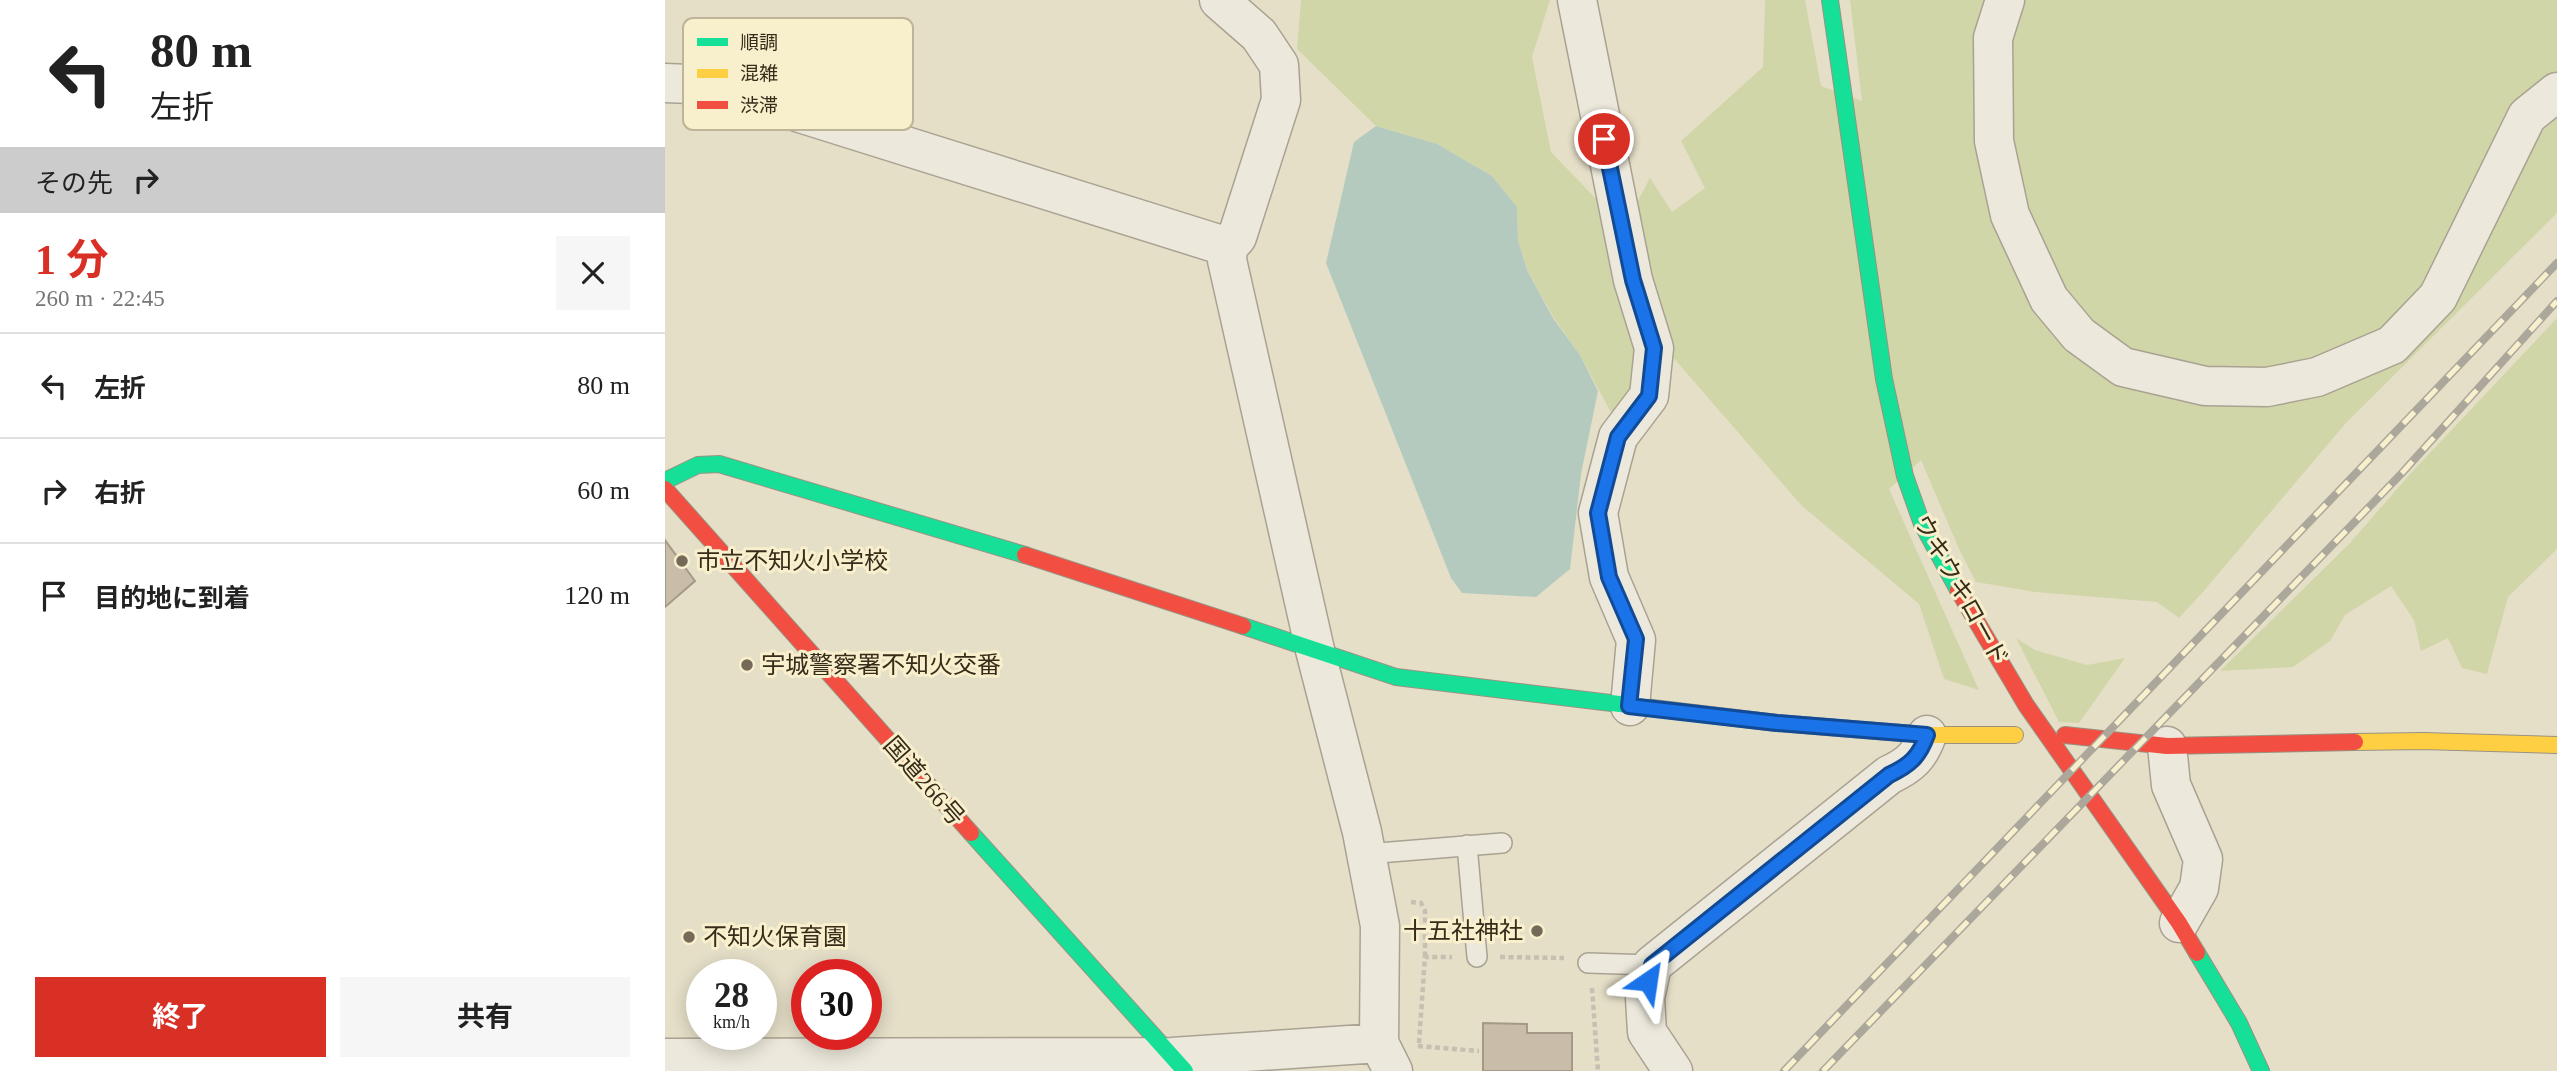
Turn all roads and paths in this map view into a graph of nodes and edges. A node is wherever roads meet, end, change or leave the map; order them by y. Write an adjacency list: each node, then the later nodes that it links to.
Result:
1 (1219, 0): 9 (street)
2 (1577, 0): 13 (street)
3 (1830, 0): 22 (main road, ウキウキロード)
4 (2005, 0): 7 (street)
5 (665, 83): 6 (street)
6 (683, 84)
7 (2557, 92)
8 (854, 130): 9 (street)
9 (1228, 247): 12 (street)
10 (665, 481): 12 (main road)
11 (665, 489): 29 (main road, 国道266号)
12 (1315, 650): 13 (main road); 21 (street)
13 (1629, 706): 14 (main road)
14 (1927, 735): 15 (main road); 25 (street)
15 (2015, 735)
16 (2066, 735): 18 (main road)
17 (2557, 745): 18 (main road)
18 (2167, 746): 22 (street)
19 (1502, 843): 20 (lane)
20 (1467, 845): 21 (lane); 23 (lane)
21 (1366, 854): 27 (street)
22 (2179, 923): 34 (main road, ウキウキロード)
23 (1477, 957): 24 (path); 27 (path)
24 (1588, 963): 25 (lane); 32 (path)
25 (1652, 965): 33 (street)
26 (1479, 1051): 27 (path)
27 (1404, 1055): 29 (street)
28 (665, 1058): 29 (street)
29 (1178, 1064)
30 (665, 1066): 31 (street)
31 (670, 1071)
32 (1598, 1071)
33 (1673, 1071)
34 (2261, 1071)

